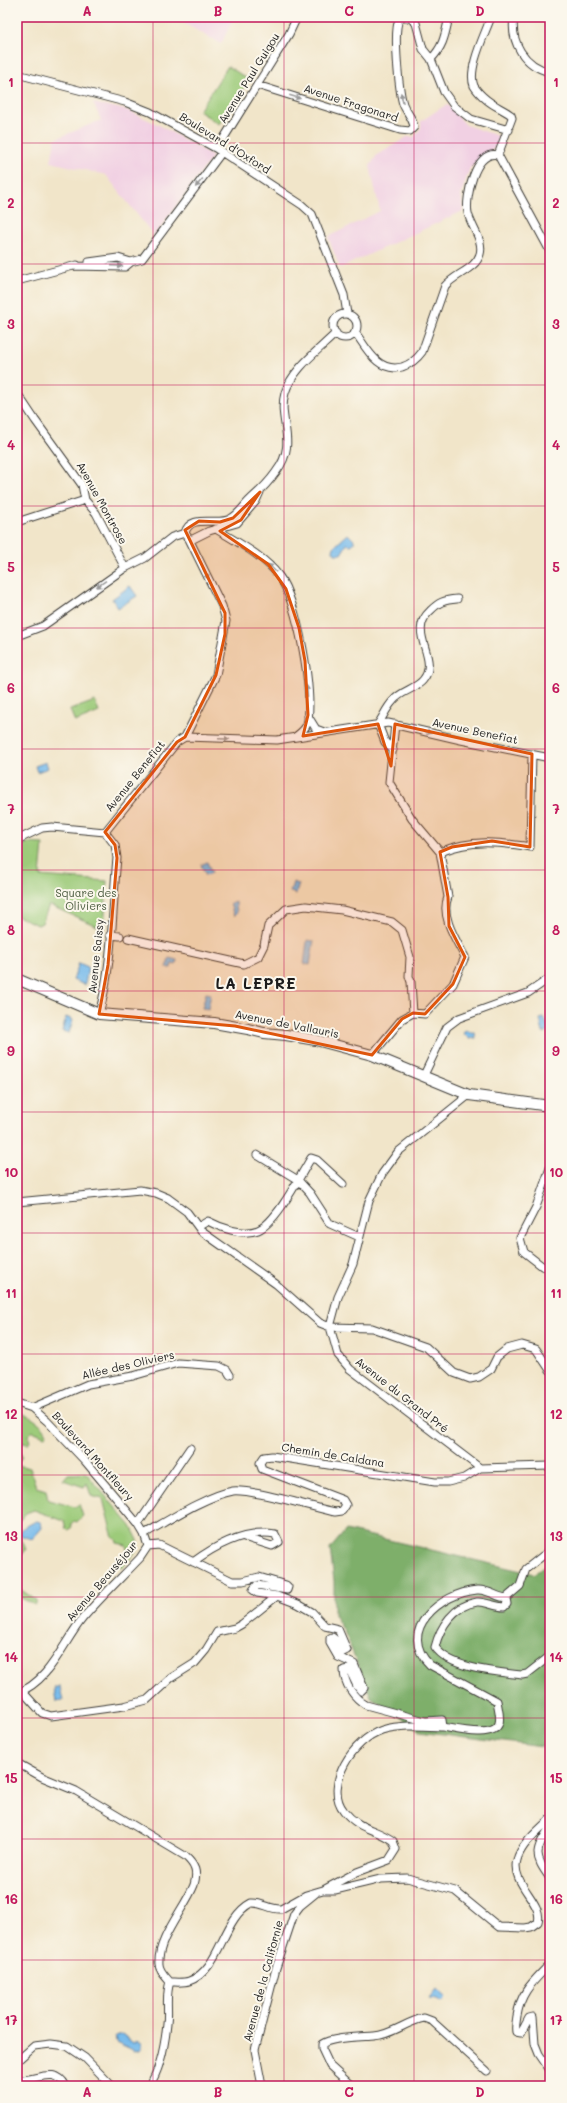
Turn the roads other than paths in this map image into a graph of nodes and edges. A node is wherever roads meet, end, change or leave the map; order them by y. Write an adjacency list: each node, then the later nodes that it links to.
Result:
1 (297, 17): 8 (street, Avenue Paul Guigou)
2 (449, 17): 5 (street)
3 (491, 17): 9 (street)
4 (514, 17): 6 (street)
5 (431, 59): 8 (street, Avenue Fragonard, one-way to 5); 9 (street)
6 (550, 72)
7 (17, 74): 10 (street, Boulevard d'Oxford)
8 (257, 85): 10 (street, Avenue Paul Guigou)
9 (509, 130): 11 (street)
10 (220, 151): 13 (street, Avenue Paul Guigou, one-way to 13); 14 (street, Boulevard d'Oxford)
11 (498, 155): 12 (street); 15 (street)
12 (550, 251)
13 (17, 281)
14 (347, 314): 15 (street); 16 (street)
15 (355, 332): 16 (street)
16 (336, 333): 18 (street)
17 (17, 393): 19 (street, Avenue Montrose)
18 (260, 492): 20 (street); 22 (street)
19 (85, 500): 21 (street); 26 (street, Avenue Montrose)
20 (202, 521): 23 (street); 24 (street)
21 (17, 522)
22 (234, 525): 23 (street); 25 (street)
23 (216, 529): 24 (street); 25 (street)
24 (187, 536): 26 (street); 33 (street, one-way to 33)
25 (232, 539): 29 (street, one-way to 25)
26 (125, 568): 28 (street, one-way to 28)
27 (457, 599): 30 (street)
28 (17, 636)
29 (308, 715): 32 (street); 34 (street)
30 (378, 724): 31 (street, Avenue Benefiat); 32 (street, Avenue Benefiat); 35 (street)
31 (392, 724): 35 (street); 36 (street, Avenue Benefiat, one-way to 36)
32 (324, 732): 34 (street, Avenue Benefiat)
33 (185, 737): 34 (street, Avenue Benefiat, one-way to 34); 38 (street, Avenue Benefiat)
34 (293, 738)
35 (393, 750): 40 (street)
36 (532, 754): 37 (street, Avenue Benefiat); 40 (street)
37 (550, 758)
38 (105, 832): 39 (street); 41 (street, Avenue Saissy)
39 (17, 840)
40 (440, 852): 46 (street)
41 (110, 935): 42 (street); 47 (street, Avenue Saissy)
42 (120, 936)
43 (128, 938): 46 (street)
44 (550, 978): 49 (street)
45 (17, 979): 47 (main road, Avenue de Vallauris)
46 (413, 1013): 48 (street)
47 (99, 1014): 48 (main road, Avenue de Vallauris)
48 (372, 1055): 49 (main road, Avenue de Vallauris)
49 (424, 1075): 50 (main road, Avenue de Vallauris)
50 (469, 1095): 51 (main road, Avenue de Vallauris); 60 (street)
51 (550, 1106)
52 (257, 1155): 54 (street)
53 (550, 1168): 59 (street)
54 (298, 1180): 55 (street); 57 (street); 58 (street)
55 (344, 1184)
56 (17, 1202): 57 (street)
57 (198, 1226): 60 (street)
58 (357, 1236)
59 (550, 1268)
60 (330, 1327): 61 (street); 67 (street, Avenue du Grand Pré)
61 (550, 1370)
62 (230, 1375): 64 (street, Allée des Oliviers)
63 (17, 1403): 64 (street, Boulevard Montfleury)
64 (32, 1408): 68 (street, Boulevard Montfleury)
65 (190, 1448): 68 (street)
66 (550, 1466): 67 (street, Chemin de Caldana)
67 (480, 1468): 69 (street, Chemin de Caldana)
68 (138, 1524): 69 (street, Boulevard Montfleury)
69 (144, 1534): 71 (street, Avenue Beauséjour)
70 (244, 1537): 73 (street)
71 (148, 1546): 73 (street); 77 (street, Avenue Beauséjour)
72 (550, 1550): 75 (street)
73 (193, 1562): 74 (street)
74 (277, 1596): 77 (street); 78 (street)
75 (506, 1598): 76 (street); 78 (street)
76 (550, 1656)
77 (20, 1692)
78 (443, 1727): 82 (street)
79 (17, 1763): 84 (street)
80 (548, 1820): 81 (street); 82 (street)
81 (550, 1878)
82 (320, 1891): 84 (street); 92 (street, Avenue de la Californie)
83 (550, 1964): 86 (street)
84 (170, 1982): 91 (street)
85 (17, 2060): 90 (street)
86 (550, 2070)
87 (488, 2071): 93 (street)
88 (17, 2080): 89 (street)
89 (66, 2086)
90 (112, 2086)
91 (148, 2086)
92 (262, 2086)
93 (352, 2086)

